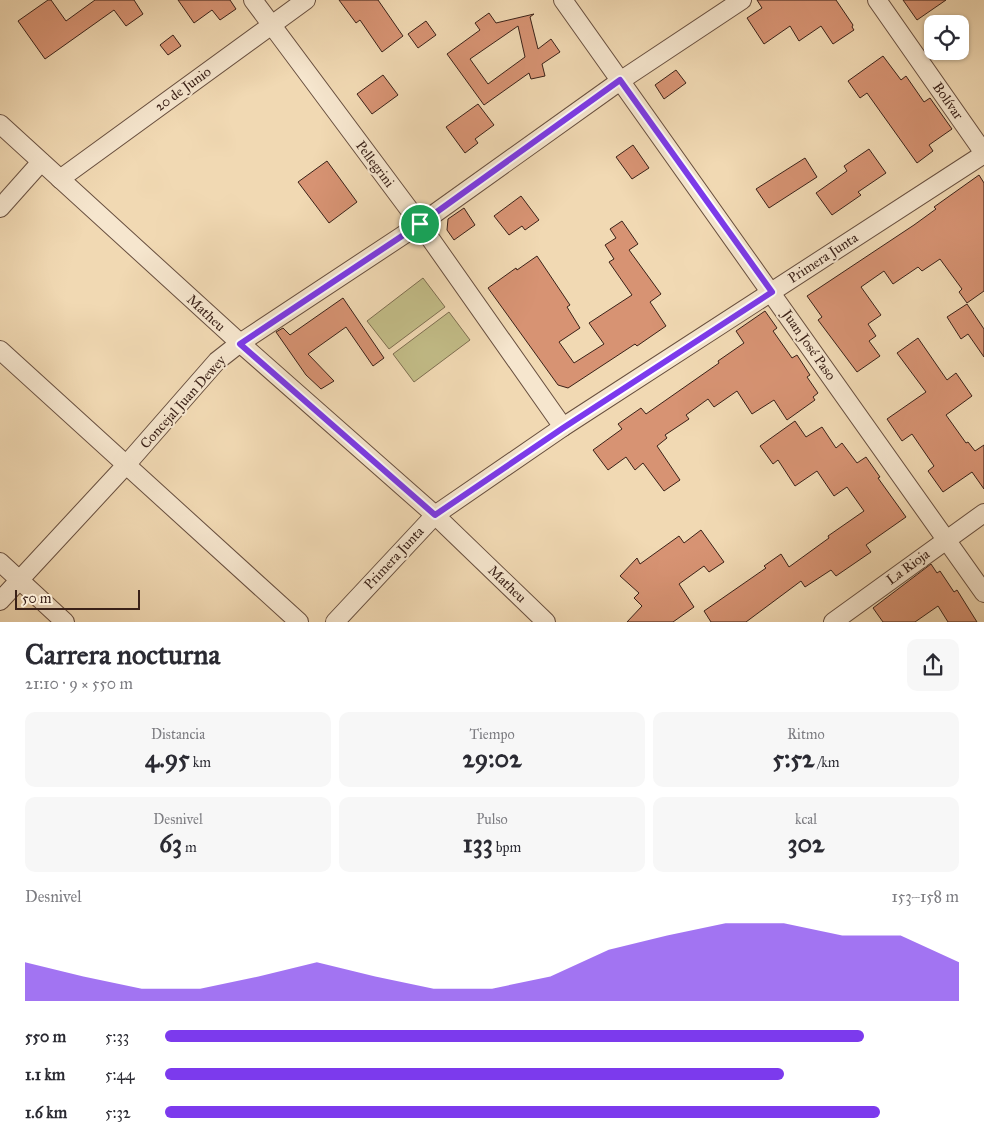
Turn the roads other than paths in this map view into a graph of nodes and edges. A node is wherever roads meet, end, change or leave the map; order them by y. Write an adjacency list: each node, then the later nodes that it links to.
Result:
1 (253, 0): 6 (street, Pellegrini)
2 (306, 0): 6 (street, 20 de Junio)
3 (563, 0): 7 (street, Juan José Paso)
4 (742, 0): 7 (street, Concejal Juan Dewey)
5 (877, 0): 9 (street, Bolívar)
6 (271, 25): 11 (street, 20 de Junio); 13 (street, Pellegrini)
7 (620, 80): 13 (street, Concejal Juan Dewey); 14 (street, Juan José Paso)
8 (0, 124): 10 (street, Matheu)
9 (984, 153): 14 (street, Primera Junta)
10 (42, 162): 11 (street, Matheu); 12 (street)
11 (60, 179): 15 (street, Matheu)
12 (0, 208)
13 (420, 224): 15 (street, Concejal Juan Dewey); 17 (street, Pellegrini)
14 (772, 292): 17 (street, Primera Junta); 21 (street, Juan José Paso)
15 (240, 344): 18 (street, Concejal Juan Dewey); 20 (street, Matheu)
16 (0, 350): 18 (street)
17 (563, 428): 20 (street, Primera Junta)
18 (126, 465): 23 (street, Concejal Juan Dewey); 27 (street)
19 (984, 513): 21 (street, La Rioja)
20 (435, 515): 28 (street, Primera Junta); 29 (street, Matheu)
21 (945, 540): 24 (street, Juan José Paso); 30 (street, La Rioja)
22 (0, 562): 23 (street)
23 (20, 579): 25 (street, Concejal Juan Dewey); 26 (street)
24 (984, 593)
25 (0, 601)
26 (65, 622)
27 (299, 622)
28 (335, 622)
29 (546, 622)
30 (833, 622)

